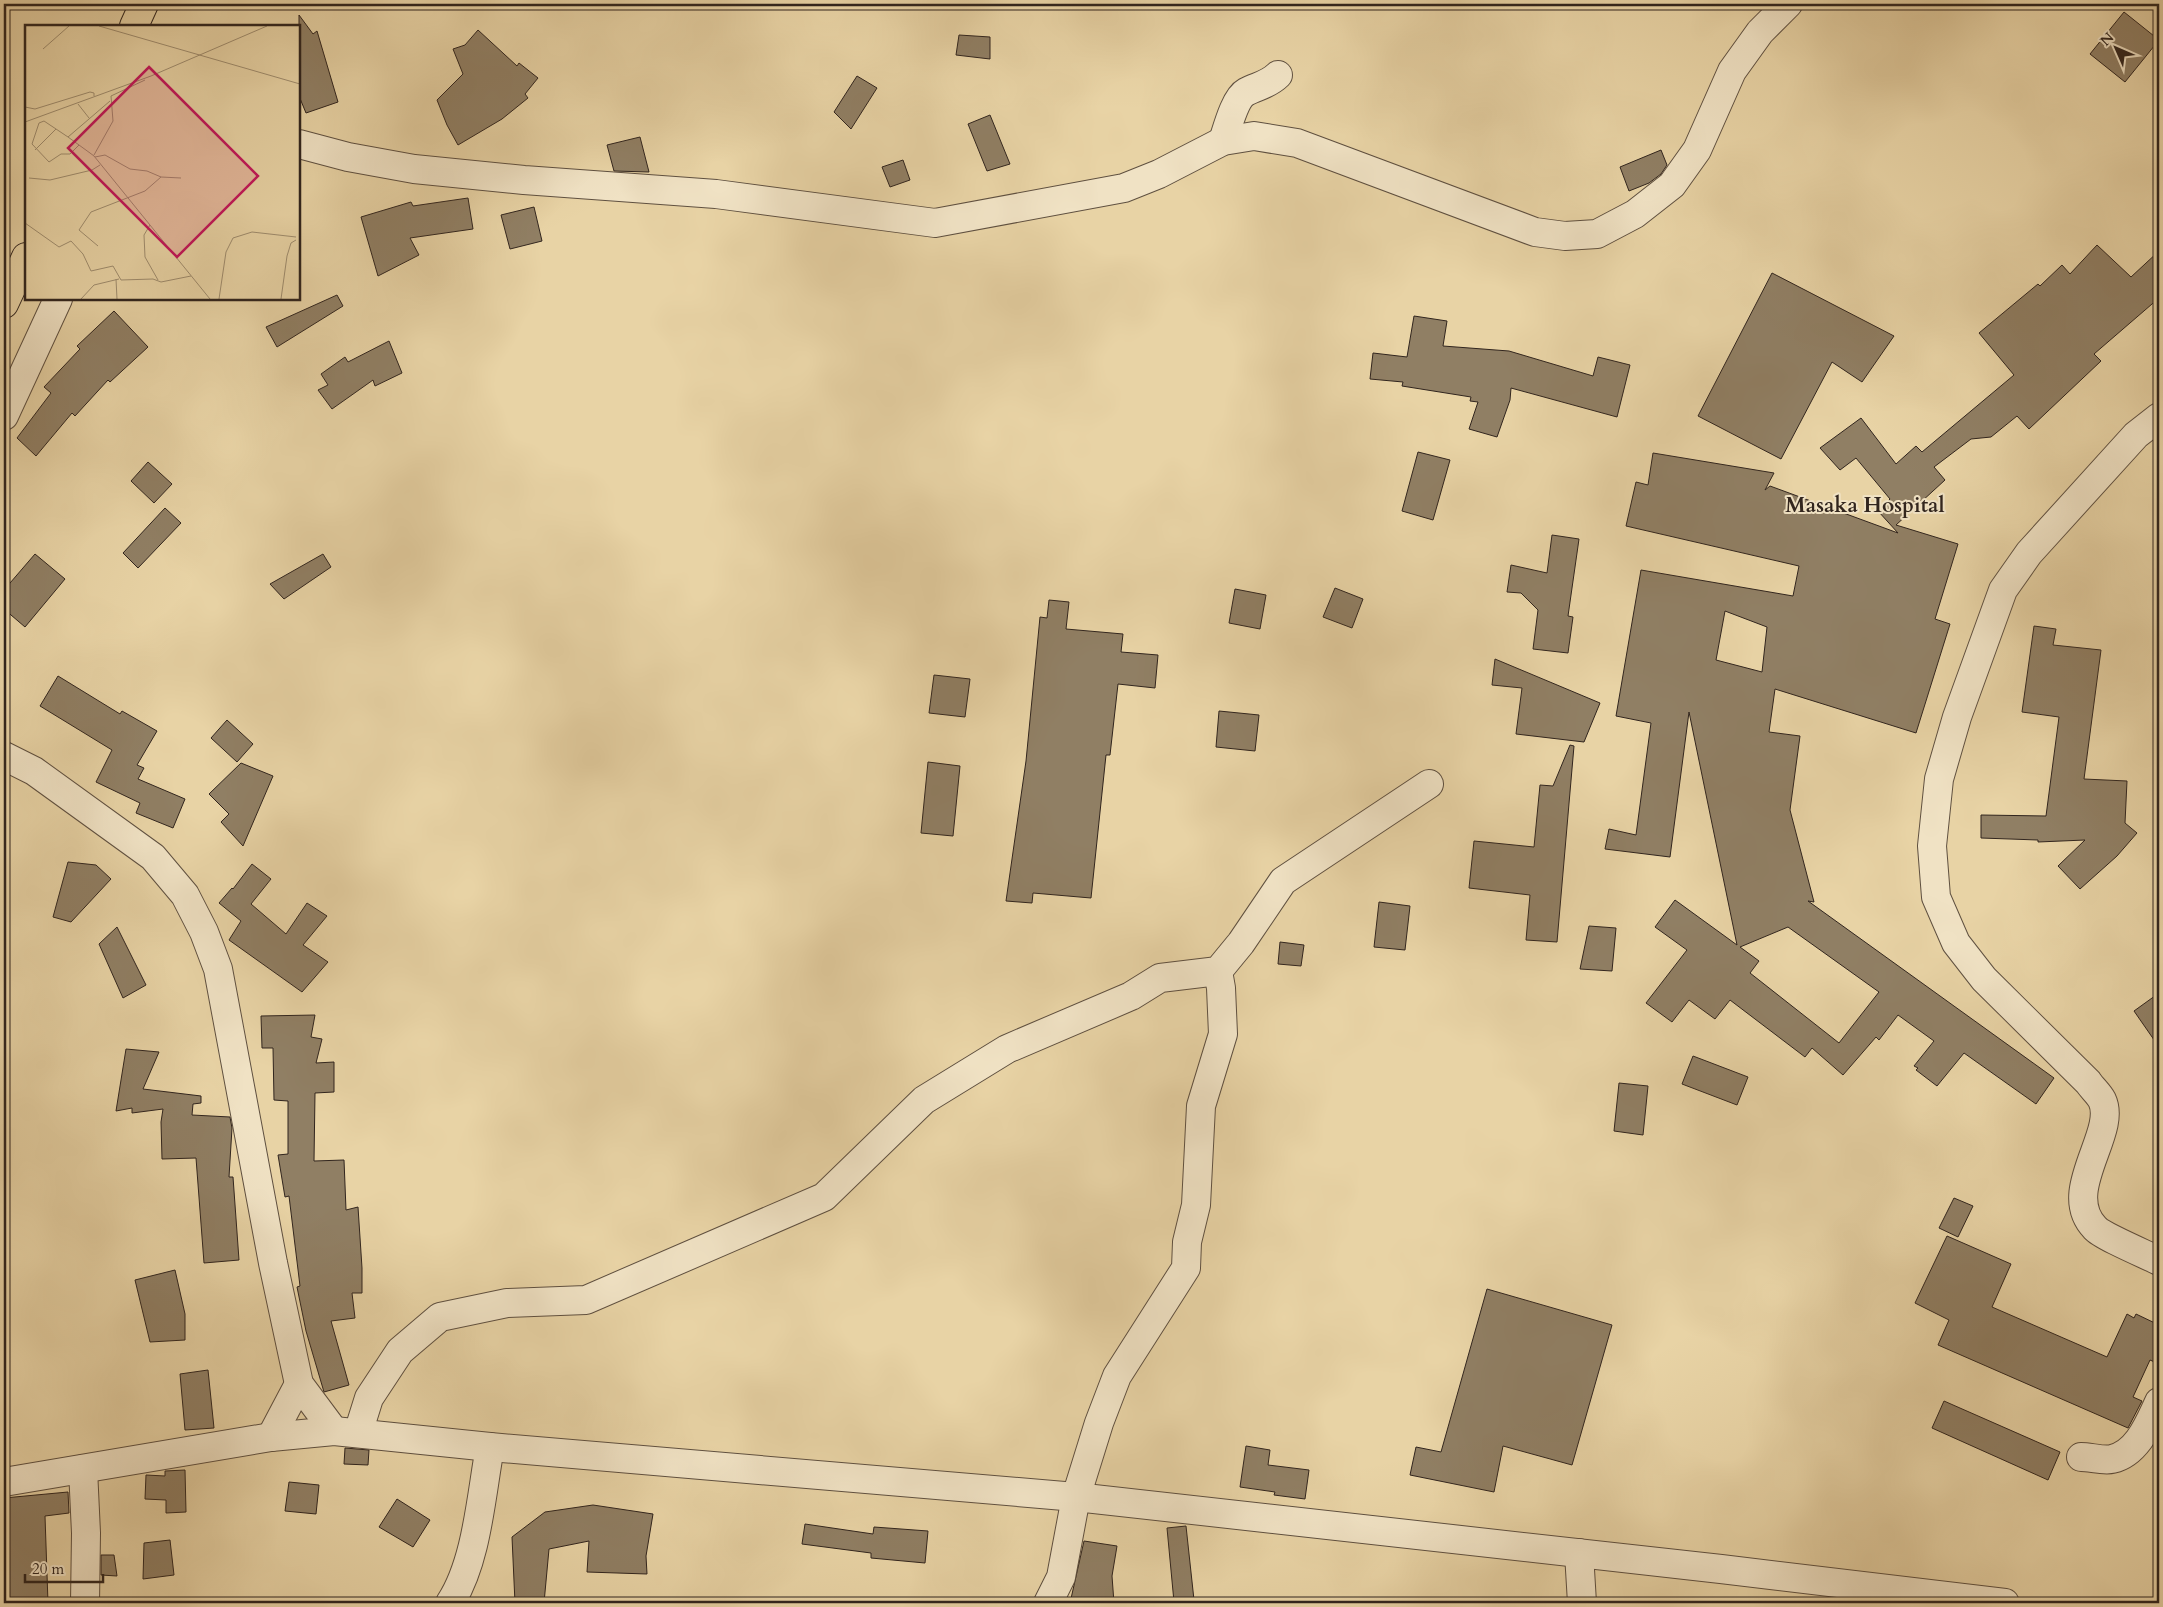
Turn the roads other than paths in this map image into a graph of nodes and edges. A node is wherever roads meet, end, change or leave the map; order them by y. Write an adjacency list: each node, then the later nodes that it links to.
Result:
1 (144, 4): 3 (highway)
2 (1788, 4): 5 (street)
3 (134, 25)
4 (1278, 75): 5 (street)
5 (1223, 141): 6 (street)
6 (300, 144)
7 (25, 259): 9 (highway)
8 (58, 300): 10 (street)
9 (4, 304)
10 (4, 416)
11 (2159, 417): 15 (street)
12 (4, 756): 16 (street)
13 (1429, 784): 14 (street)
14 (1218, 971): 18 (street); 24 (street)
15 (2159, 1261)
16 (299, 1384): 18 (street); 19 (street)
17 (2159, 1402): 21 (street)
18 (346, 1432): 19 (street); 20 (street)
19 (270, 1437): 22 (street)
20 (490, 1447): 24 (street); 27 (street)
21 (2081, 1457)
22 (83, 1469): 23 (street); 26 (street)
23 (4, 1482)
24 (1076, 1497): 25 (street); 28 (street)
25 (1579, 1553): 29 (street); 30 (street)
26 (85, 1603)
27 (450, 1603)
28 (1048, 1603)
29 (1582, 1603)
30 (2005, 1603)

